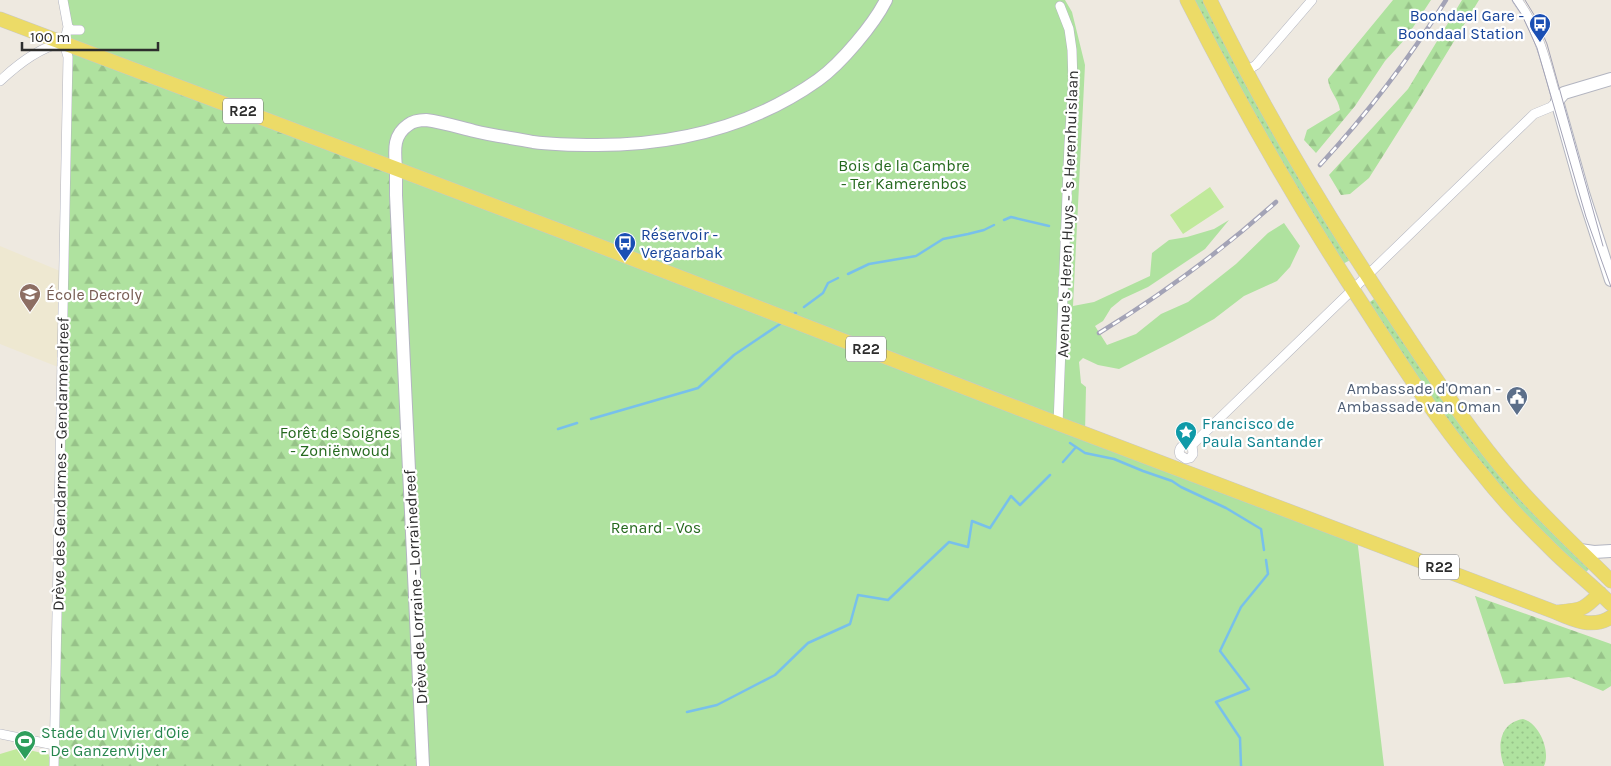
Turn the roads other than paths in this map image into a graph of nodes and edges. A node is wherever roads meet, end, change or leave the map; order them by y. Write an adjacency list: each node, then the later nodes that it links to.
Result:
1 (63, 0): 9 (street)
2 (886, 0): 16 (street, Drève de Lorraine - Lorrainedreef)
3 (1188, 0): 19 (main road)
4 (1210, 0): 12 (main road)
5 (1312, 0): 12 (street)
6 (1517, 0): 15 (street)
7 (1060, 6): 20 (street, Avenue 's Heren Huys - 's Herenhuislaan)
8 (0, 19): 11 (main road, R22)
9 (68, 27): 10 (street); 11 (street)
10 (80, 30)
11 (64, 43): 14 (street); 16 (main road, R22); 30 (street, Drève des Gendarmes - Gendarmendreef)
12 (1246, 71): 17 (main road)
13 (1611, 78): 15 (street)
14 (0, 80)
15 (1557, 101): 17 (street); 18 (street)
16 (396, 169): 20 (main road, R22); 32 (street, Drève de Lorraine - Lorrainedreef)
17 (1367, 275): 19 (street); 22 (main road)
18 (1611, 280)
19 (1353, 290): 21 (street); 25 (main road)
20 (1058, 424): 27 (main road, R22)
21 (1192, 445)
22 (1580, 550): 23 (street); 24 (main road)
23 (1611, 551)
24 (1611, 581)
25 (1606, 593): 26 (main road); 27 (main road, R22)
26 (1611, 604)
27 (1555, 612): 28 (main road, R22)
28 (1611, 616)
29 (0, 734): 30 (street)
30 (54, 748): 31 (street, Drève des Gendarmes - Gendarmendreef)
31 (54, 766)
32 (423, 766)

